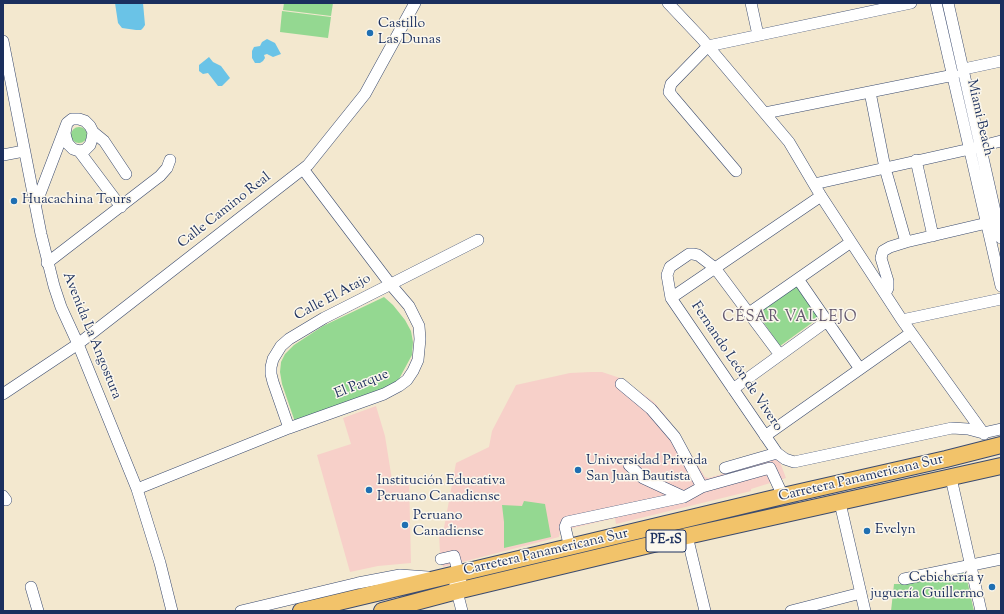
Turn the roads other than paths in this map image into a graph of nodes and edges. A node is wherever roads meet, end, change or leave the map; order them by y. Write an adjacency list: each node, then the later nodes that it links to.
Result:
1 (415, 3): 26 (street, Calle Camino Real)
2 (668, 3): 9 (street)
3 (751, 3): 7 (street)
4 (911, 3): 7 (street)
5 (936, 3): 12 (street, Miami Beach)
6 (948, 3): 11 (street, Miami Beach)
7 (758, 35): 9 (street)
8 (3, 41): 20 (street, Avenida La Angostura)
9 (708, 46): 14 (street); 27 (street)
10 (1001, 61): 11 (street)
11 (964, 69): 18 (street, Miami Beach)
12 (954, 75): 13 (street); 18 (street, Miami Beach)
13 (870, 92): 14 (street); 25 (street)
14 (765, 113): 29 (street)
15 (67, 123): 16 (street); 19 (street); 24 (street)
16 (93, 132): 19 (street); 28 (street)
17 (1001, 141): 18 (street)
18 (975, 148): 23 (street); 33 (street, Miami Beach)
19 (76, 150): 24 (street); 32 (street)
20 (24, 151): 21 (street); 31 (street, Avenida La Angostura)
21 (3, 155)
22 (170, 160): 32 (street)
23 (916, 160): 25 (street); 34 (street)
24 (52, 162): 31 (street)
25 (885, 168): 29 (street); 38 (street)
26 (303, 169): 42 (street, El Parque); 51 (street, Calle Camino Real)
27 (736, 171)
28 (126, 174)
29 (814, 184): 30 (street)
30 (821, 196): 37 (street); 40 (street)
31 (35, 205): 39 (street, Avenida La Angostura)
32 (121, 206): 39 (street)
33 (995, 221): 34 (street); 35 (street, Miami Beach); 43 (street, Miami Beach)
34 (933, 236): 38 (street)
35 (1001, 238)
36 (478, 240): 42 (street, Calle El Atajo)
37 (851, 242): 41 (street); 44 (street)
38 (906, 242): 44 (street)
39 (47, 263): 51 (street, Avenida La Angostura)
40 (715, 268): 45 (street); 45 (street); 47 (street)
41 (798, 279): 47 (street); 49 (street)
42 (391, 285): 57 (street, Calle El Atajo); 57 (street, El Parque)
43 (1001, 286)
44 (885, 294): 48 (street)
45 (671, 298): 55 (street, Fernando León de Vivero)
46 (1001, 299): 48 (street)
47 (749, 313): 52 (street)
48 (902, 320): 50 (street)
49 (827, 321): 52 (street); 53 (street)
50 (911, 333): 53 (street); 59 (street)
51 (78, 344): 56 (street, Calle Camino Real); 68 (street, Avenida La Angostura)
52 (780, 355): 55 (street)
53 (860, 370): 60 (street)
54 (621, 384): 67 (street)
55 (733, 389): 60 (street, Fernando León de Vivero)
56 (3, 394)
57 (289, 428): 68 (street, El Parque)
58 (1001, 429): 59 (street)
59 (984, 433): 61 (street); 62 (street)
60 (765, 436): 62 (street, Fernando León de Vivero)
61 (995, 447): 69 (highway, Carretera Panamericana Sur / PE-1S)
62 (777, 453): 65 (street)
63 (629, 465): 70 (street)
64 (1001, 466): 66 (highway, Carretera Panamericana Sur / PE-1S)
65 (725, 468)
66 (951, 478): 71 (highway, Carretera Panamericana Sur / PE-1S); 76 (street)
67 (702, 487): 69 (street); 70 (street)
68 (137, 489): 83 (street, Avenida La Angostura)
69 (783, 496): 73 (highway, Carretera Panamericana Sur / PE-1S)
70 (684, 497): 73 (street)
71 (840, 503): 72 (highway, Carretera Panamericana Sur / PE-1S); 81 (street)
72 (687, 536): 80 (highway, Carretera Panamericana Sur / PE-1S); 88 (street)
73 (570, 548): 77 (highway, Carretera Panamericana Sur / PE-1S)
74 (441, 559): 77 (street)
75 (1001, 559): 76 (street)
76 (971, 566): 78 (street); 91 (street)
77 (450, 576): 80 (street); 84 (street); 85 (highway, Carretera Panamericana Sur / PE-1S)
78 (904, 580)
79 (31, 587): 82 (street)
80 (460, 590): 86 (highway, Carretera Panamericana Sur / PE-1S); 87 (street)
81 (861, 593): 89 (street); 90 (street)
82 (38, 611)
83 (172, 611)
84 (241, 611)
85 (301, 611)
86 (382, 611)
87 (462, 611)
88 (705, 611)
89 (791, 611)
90 (865, 611)
91 (981, 611)

